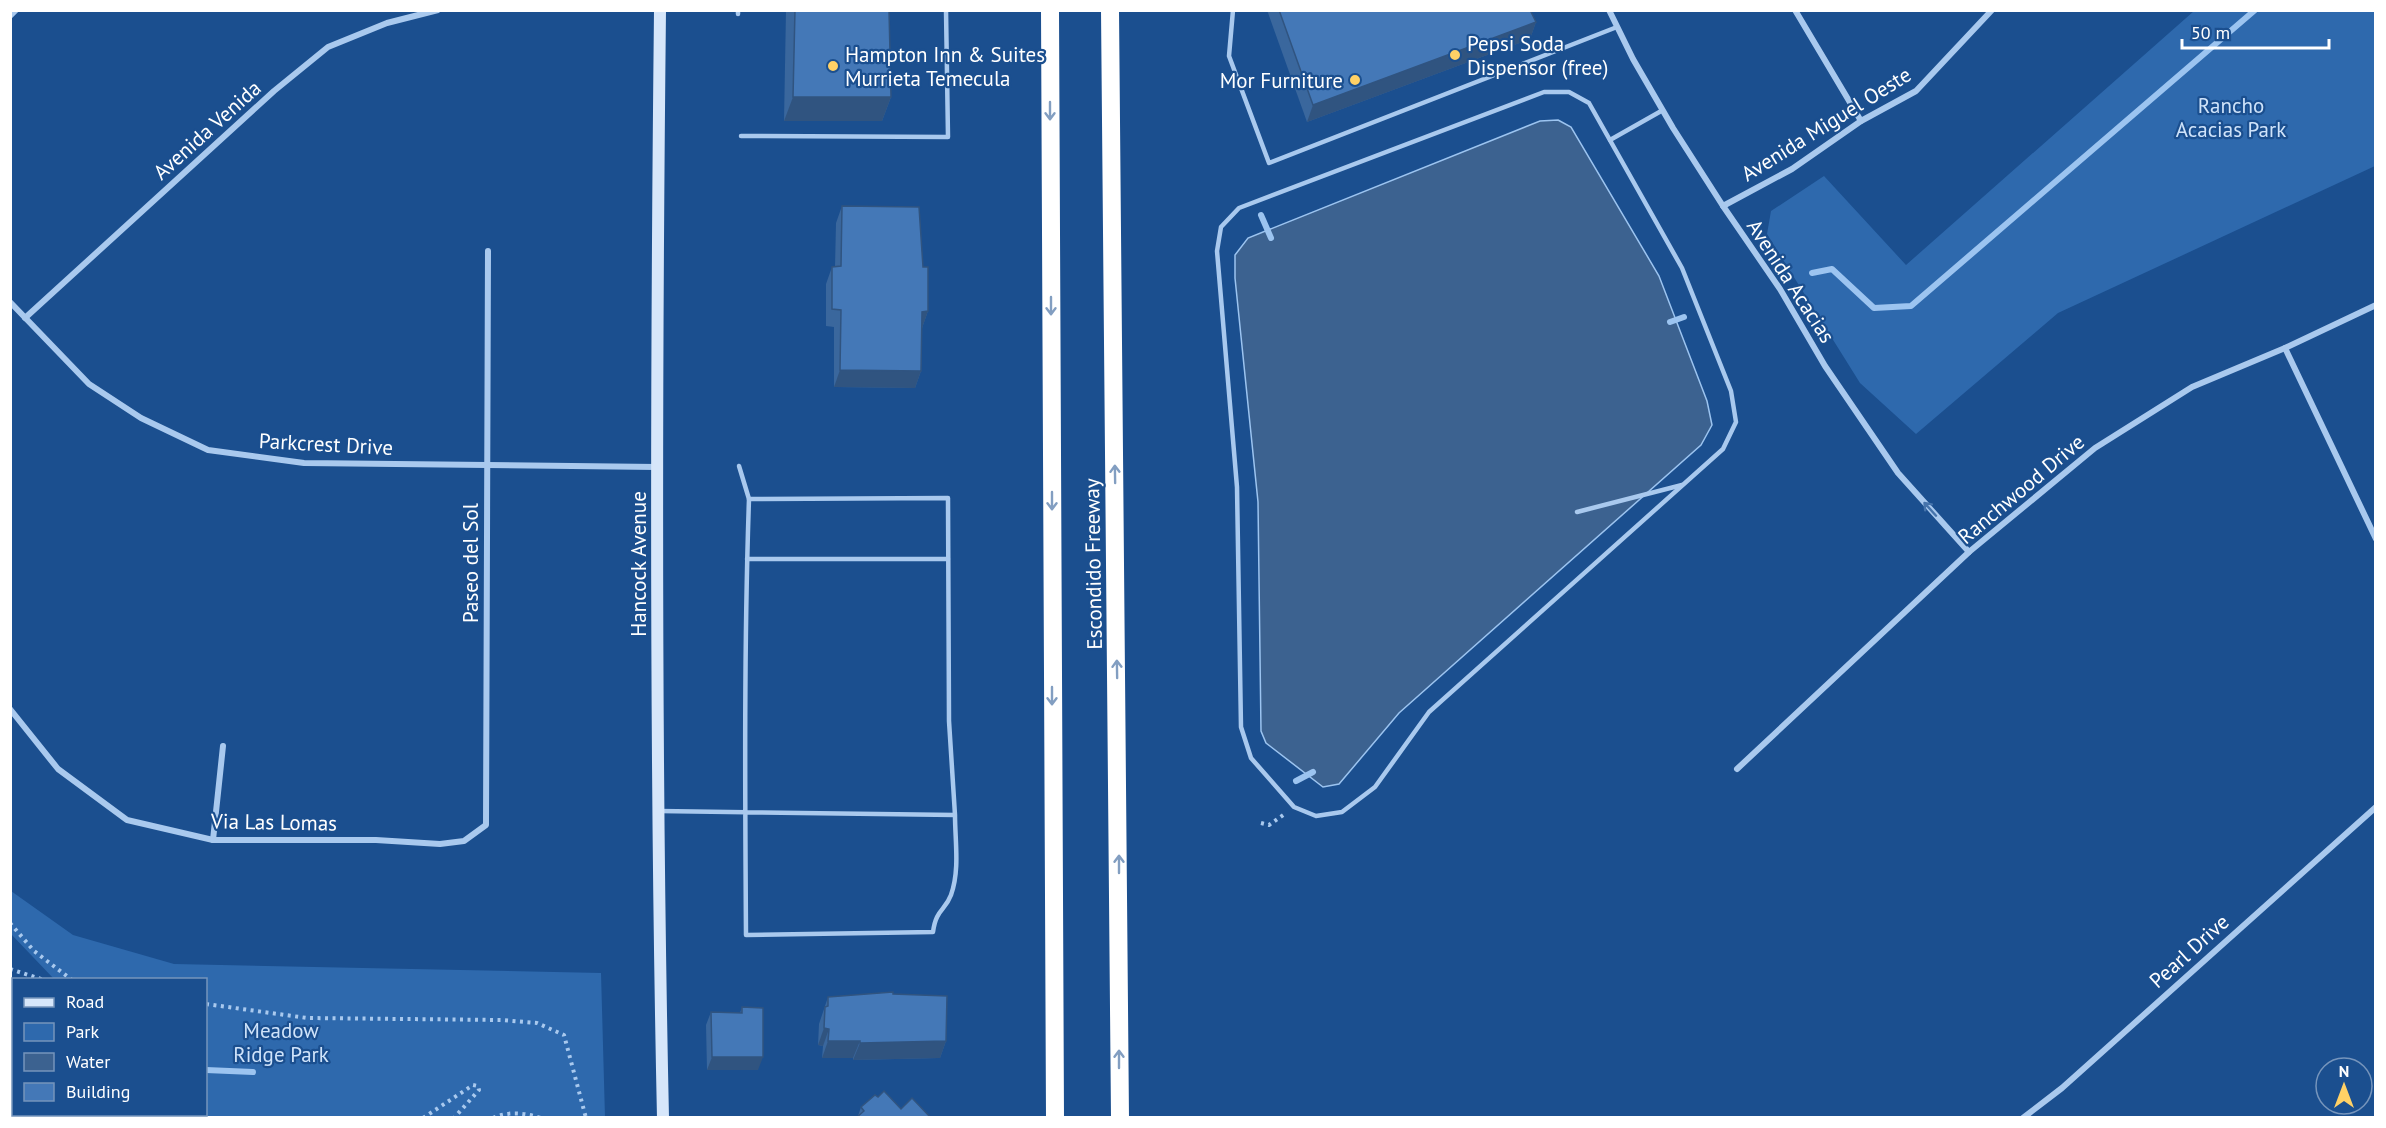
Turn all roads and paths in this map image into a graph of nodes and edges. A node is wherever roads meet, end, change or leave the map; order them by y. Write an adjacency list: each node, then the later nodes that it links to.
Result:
1 (16, 10): 11 (street)
2 (438, 10): 21 (street, Avenida Venida)
3 (660, 10): 25 (main road, Hancock Avenue)
4 (946, 10): 15 (lane)
5 (1050, 10): 55 (highway, Escondido Freeway, one-way to 55)
6 (1110, 10): 56 (highway, Escondido Freeway, one-way to 6)
7 (1233, 10): 12 (lane)
8 (1609, 10): 12 (street, Avenida Acacias)
9 (1795, 10): 14 (street)
10 (1992, 10): 14 (street, Avenida Miguel Oeste)
11 (10, 16)
12 (1617, 27): 13 (street, Avenida Acacias)
13 (1663, 110): 16 (lane); 17 (street, Avenida Acacias)
14 (1861, 121): 17 (street, Avenida Miguel Oeste)
15 (741, 136)
16 (1610, 140): 26 (lane); 36 (lane)
17 (1723, 207): 30 (street, Avenida Acacias, one-way to 17)
18 (488, 250): 23 (street, Paseo del Sol)
19 (10, 302): 21 (street, Parkcrest Drive)
20 (2376, 305): 22 (street, Ranchwood Drive)
21 (25, 318): 23 (street, Parkcrest Drive)
22 (2285, 348): 29 (street); 30 (street, Ranchwood Drive)
23 (487, 465): 25 (street, Parkcrest Drive); 43 (street, Paseo del Sol)
24 (739, 466): 27 (lane)
25 (657, 467): 38 (main road, Hancock Avenue)
26 (1684, 484): 28 (lane); 36 (lane)
27 (749, 499): 31 (lane); 32 (lane)
28 (1577, 512)
29 (2376, 539)
30 (1970, 552): 35 (street, Ranchwood Drive)
31 (747, 559): 32 (lane); 39 (lane)
32 (948, 559): 40 (lane)
33 (10, 709): 42 (street, Via Las Lomas)
34 (223, 746): 42 (street)
35 (1737, 769)
36 (1294, 807): 41 (path)
37 (2376, 807): 57 (street, Pearl Drive)
38 (658, 811): 39 (lane); 54 (main road, Hancock Avenue)
39 (745, 812): 40 (lane); 40 (lane)
40 (955, 815)
41 (1261, 823)
42 (213, 840): 43 (street, Via Las Lomas)
43 (440, 844)
44 (10, 924): 47 (path)
45 (10, 969): 46 (path)
46 (38, 978)
47 (69, 978)
48 (207, 1004): 53 (path)
49 (423, 1118): 50 (path)
50 (454, 1118)
51 (493, 1118): 52 (path)
52 (541, 1118)
53 (586, 1118)
54 (663, 1118)
55 (1054, 1118)
56 (1120, 1118)
57 (2023, 1118)

